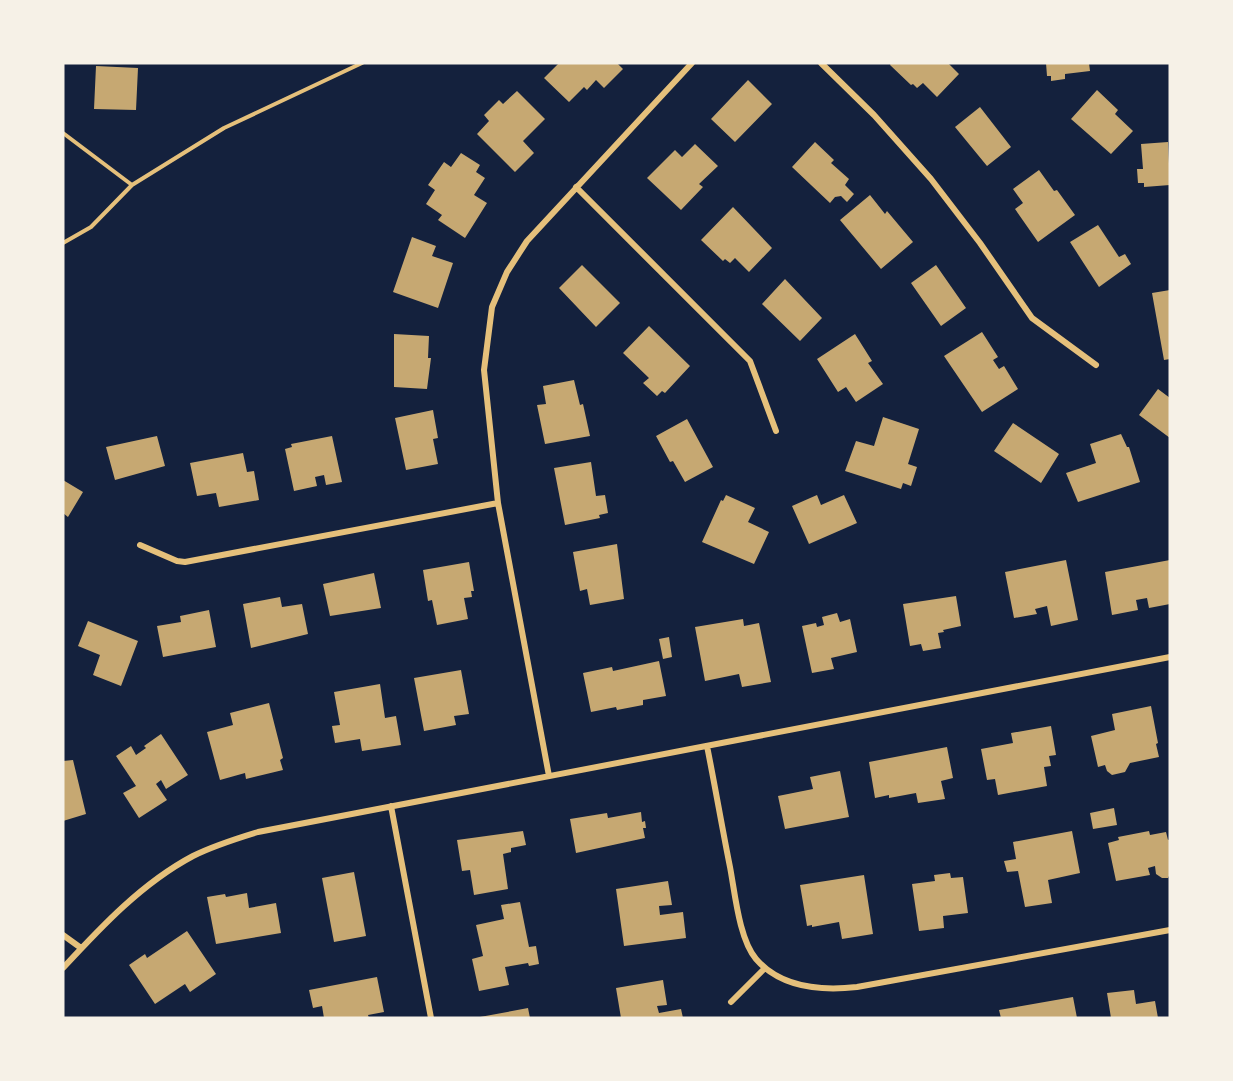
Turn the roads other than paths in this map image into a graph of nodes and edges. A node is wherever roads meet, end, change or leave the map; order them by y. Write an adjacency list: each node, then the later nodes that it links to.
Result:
1 (692, 63): 3 (street)
2 (821, 63): 4 (street)
3 (576, 187): 5 (street); 6 (street)
4 (1096, 365)
5 (776, 431)
6 (498, 503): 7 (street); 10 (street)
7 (140, 545)
8 (1170, 657): 9 (street)
9 (707, 746): 10 (street); 16 (street)
10 (549, 776): 11 (street)
11 (391, 806): 14 (street); 18 (street)
12 (1170, 930): 16 (street)
13 (63, 935): 14 (street)
14 (81, 948): 15 (street)
15 (63, 968)
16 (765, 968): 17 (street)
17 (731, 1002)
18 (430, 1018)

